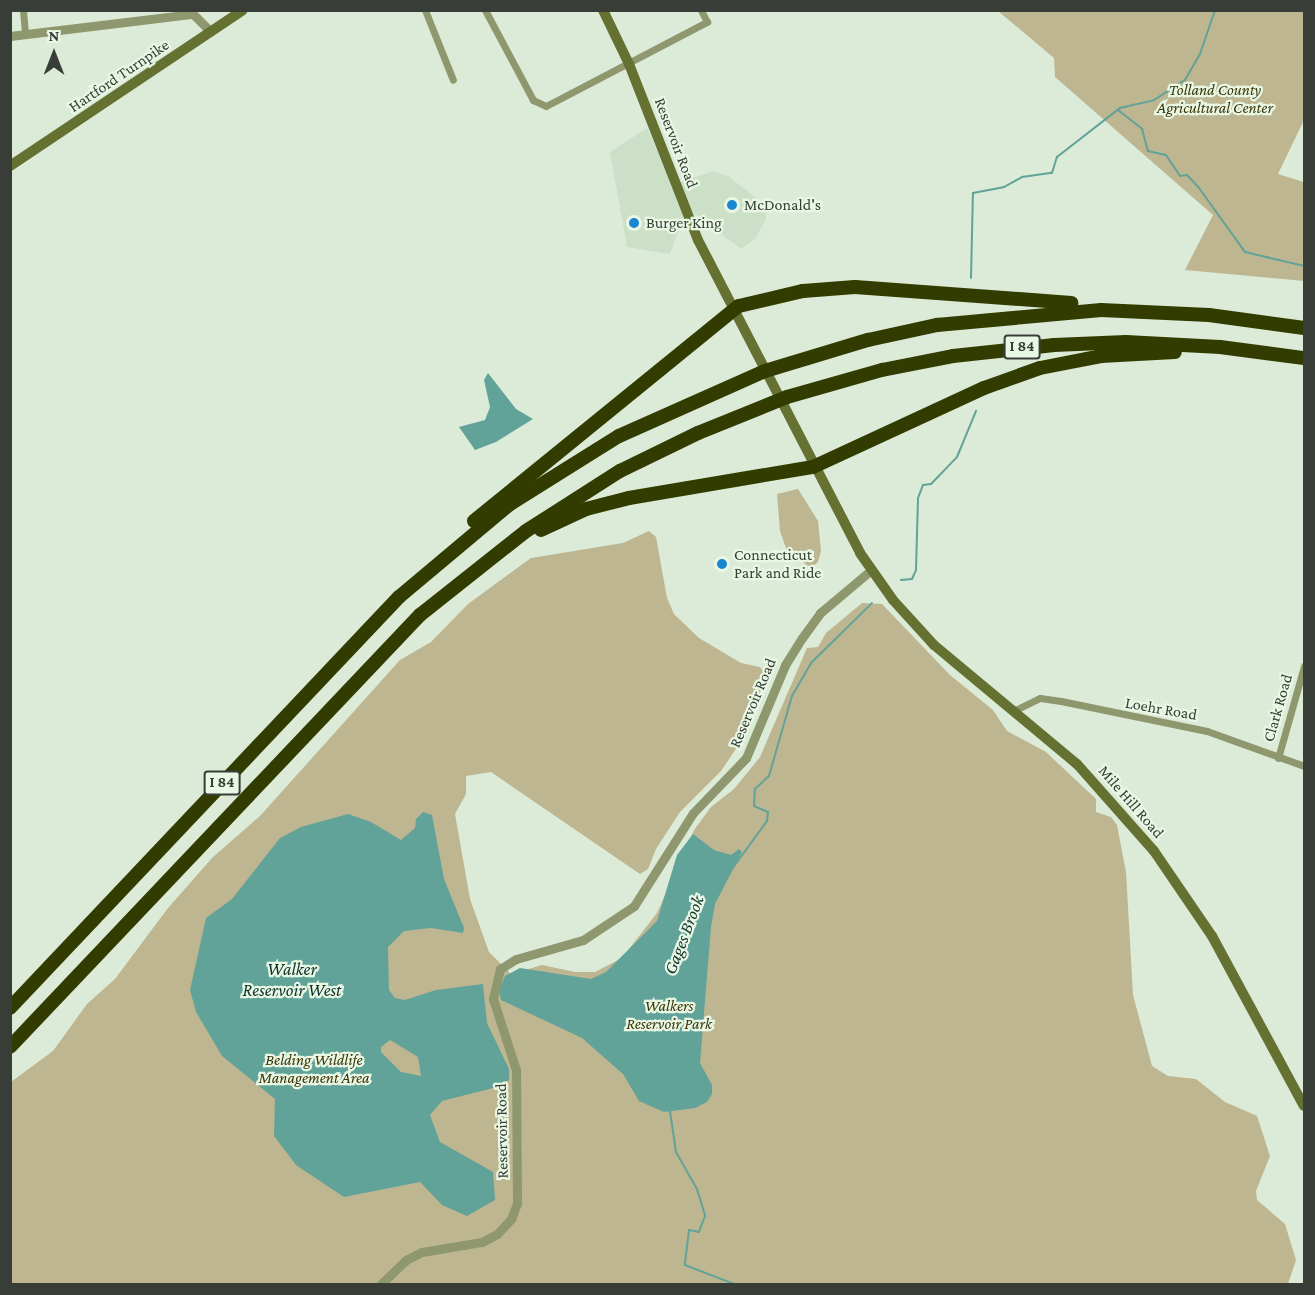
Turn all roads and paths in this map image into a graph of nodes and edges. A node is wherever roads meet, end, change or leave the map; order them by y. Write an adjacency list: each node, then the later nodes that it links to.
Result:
1 (23, 10): 9 (street)
2 (243, 10): 8 (main road, Hartford Turnpike)
3 (425, 10): 12 (street)
4 (485, 10): 11 (street)
5 (603, 10): 11 (main road, Reservoir Road)
6 (701, 10): 11 (street)
7 (159, 13): 8 (street); 9 (street)
8 (211, 32): 13 (main road, Hartford Turnpike)
9 (25, 34): 10 (street)
10 (10, 36)
11 (629, 64): 14 (main road, Reservoir Road)
12 (453, 80)
13 (10, 166)
14 (733, 308): 15 (highway); 19 (main road, Reservoir Road); 21 (highway)
15 (1130, 311): 16 (highway, I 84); 21 (highway, I 84)
16 (1305, 328)
17 (1245, 350): 18 (highway, I 84); 19 (highway); 20 (highway, I 84)
18 (1305, 358)
19 (813, 467): 20 (highway); 22 (main road, Reservoir Road)
20 (498, 551): 28 (highway, I 84)
21 (437, 562): 27 (highway, I 84)
22 (871, 570): 24 (main road, Mile Hill Road); 30 (street, Reservoir Road)
23 (1305, 666): 25 (street, Clark Road)
24 (1013, 711): 25 (street, Loehr Road); 29 (main road, Mile Hill Road)
25 (1278, 758): 26 (street, Loehr Road)
26 (1305, 766)
27 (10, 1008)
28 (10, 1047)
29 (1305, 1106)
30 (381, 1284)

